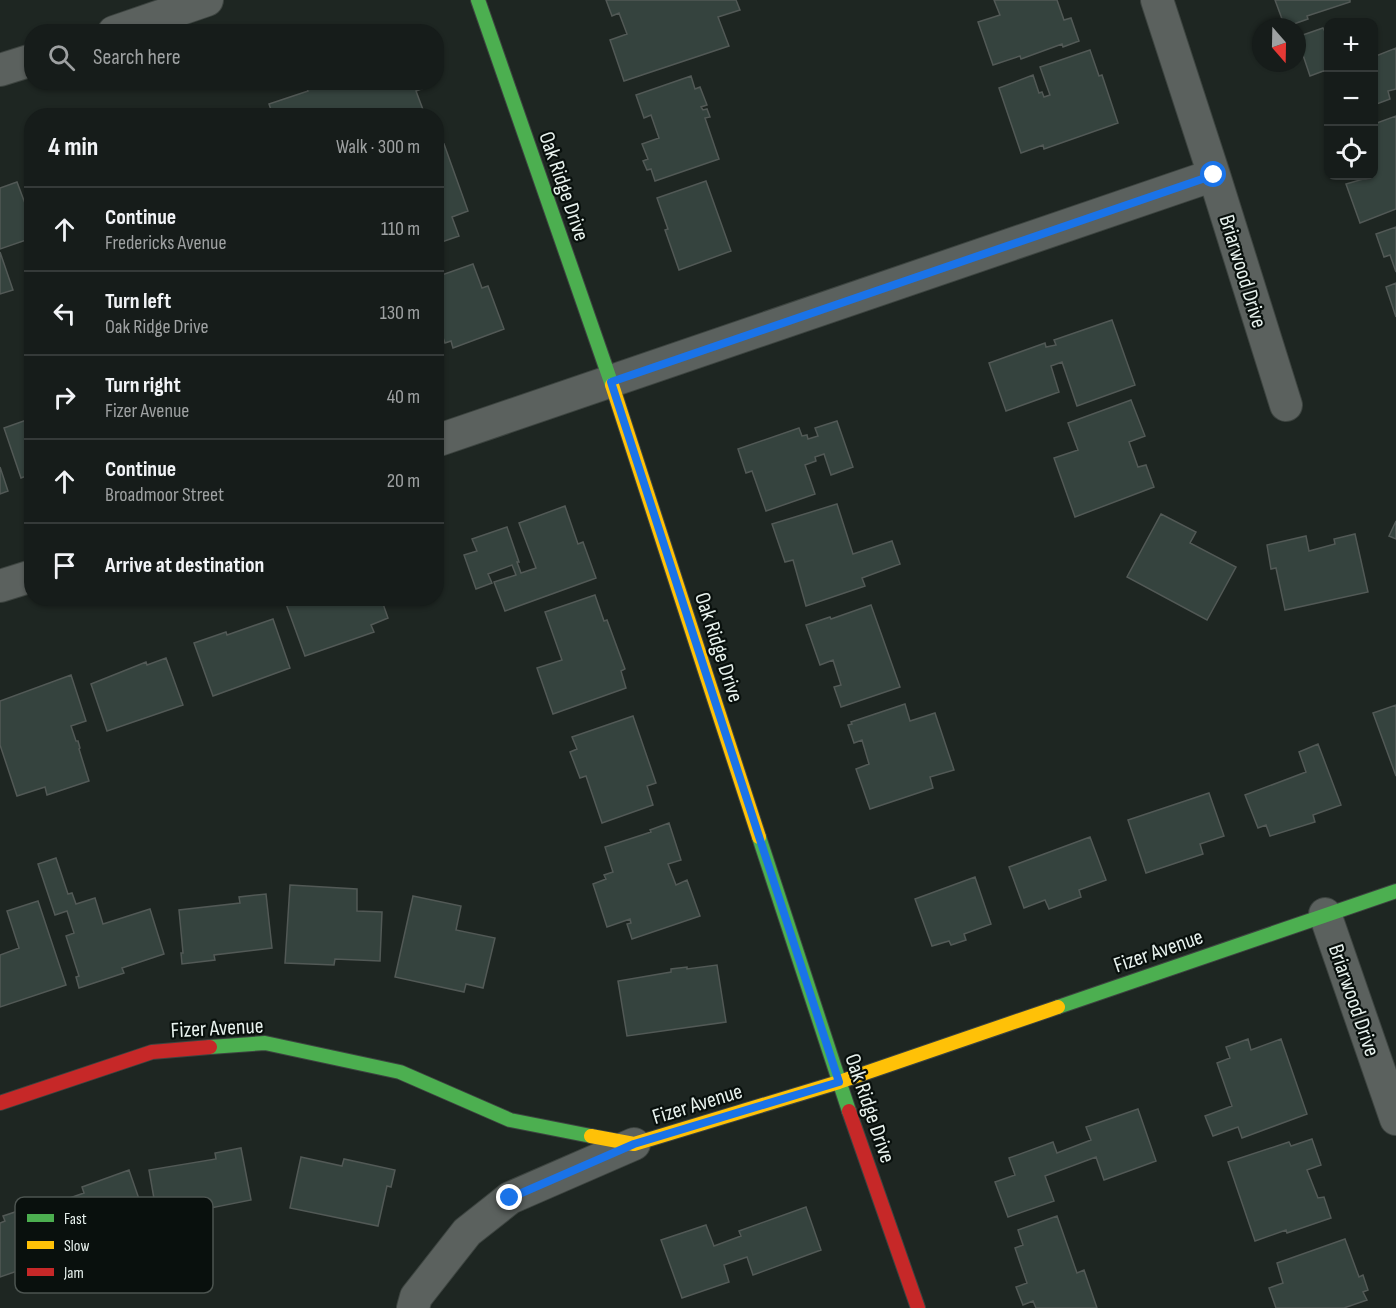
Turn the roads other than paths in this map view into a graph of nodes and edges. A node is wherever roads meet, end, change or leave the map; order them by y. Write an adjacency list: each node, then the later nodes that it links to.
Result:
1 (207, 0): 4 (street)
2 (478, 0): 8 (street, Oak Ridge Drive)
3 (1157, 0): 7 (street, Briarwood Drive)
4 (137, 24)
5 (24, 62): 6 (street)
6 (0, 70)
7 (1214, 175): 8 (street); 9 (street, Briarwood Drive)
8 (611, 382): 10 (street); 15 (street, Oak Ridge Drive)
9 (1286, 405)
10 (444, 438)
11 (24, 578): 12 (street)
12 (0, 586)
13 (1396, 891): 14 (street, Fizer Avenue)
14 (1325, 914): 15 (street, Fizer Avenue); 17 (street, Briarwood Drive)
15 (839, 1082): 18 (street, Fizer Avenue); 20 (street, Oak Ridge Drive)
16 (0, 1103): 18 (street, Fizer Avenue)
17 (1396, 1119)
18 (634, 1144): 19 (street)
19 (413, 1308)
20 (918, 1308)

